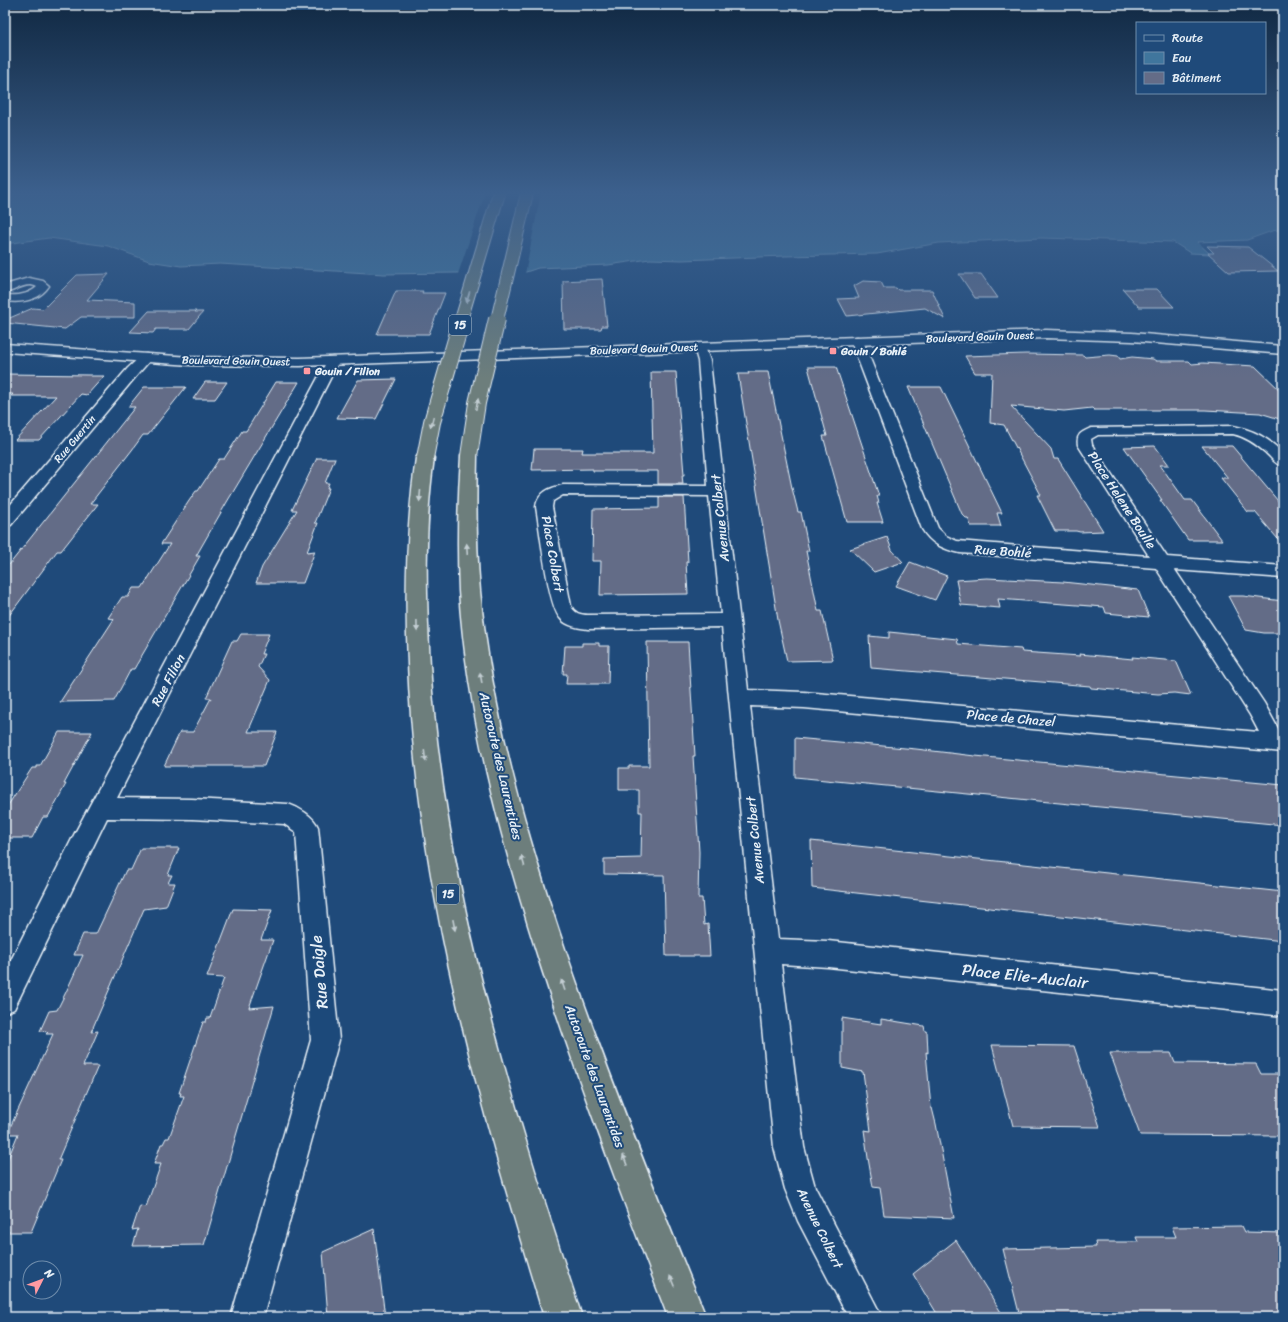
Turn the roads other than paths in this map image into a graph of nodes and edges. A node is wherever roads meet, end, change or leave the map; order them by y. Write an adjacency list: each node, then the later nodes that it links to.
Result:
1 (481, 255): 22 (highway, 15, one-way to 22, bridge)
2 (512, 255): 23 (highway, Autoroute des Laurentides, one-way to 2, bridge)
3 (856, 341): 4 (street, Boulevard Gouin Ouest); 6 (street, Boulevard Gouin Ouest); 12 (street, Rue Bohlé)
4 (700, 347): 8 (street, Boulevard Gouin Ouest); 10 (street, Avenue Colbert)
5 (5, 348): 7 (street, Boulevard Gouin Ouest)
6 (1283, 350)
7 (146, 358): 8 (street, Boulevard Gouin Ouest); 11 (street, Rue Guertin)
8 (334, 361): 17 (street, Rue Filion)
9 (1283, 462): 12 (street, Place Helene Boulle)
10 (716, 491): 14 (street, Avenue Colbert); 14 (street, Place Colbert)
11 (5, 521)
12 (1163, 562): 13 (street, Rue Bohlé); 16 (street, Place Helene Boulle)
13 (1283, 572)
14 (731, 620): 15 (street, Avenue Colbert)
15 (739, 698): 16 (street, Place de Chazel); 18 (street, Avenue Colbert)
16 (1279, 743)
17 (100, 808): 19 (street, Rue Filion); 21 (street, Rue Daigle)
18 (767, 951): 20 (street, Place Elie-Auclair); 24 (street, Avenue Colbert)
19 (5, 1000)
20 (1283, 1003)
21 (247, 1317)
22 (563, 1317)
23 (687, 1317)
24 (866, 1317)

